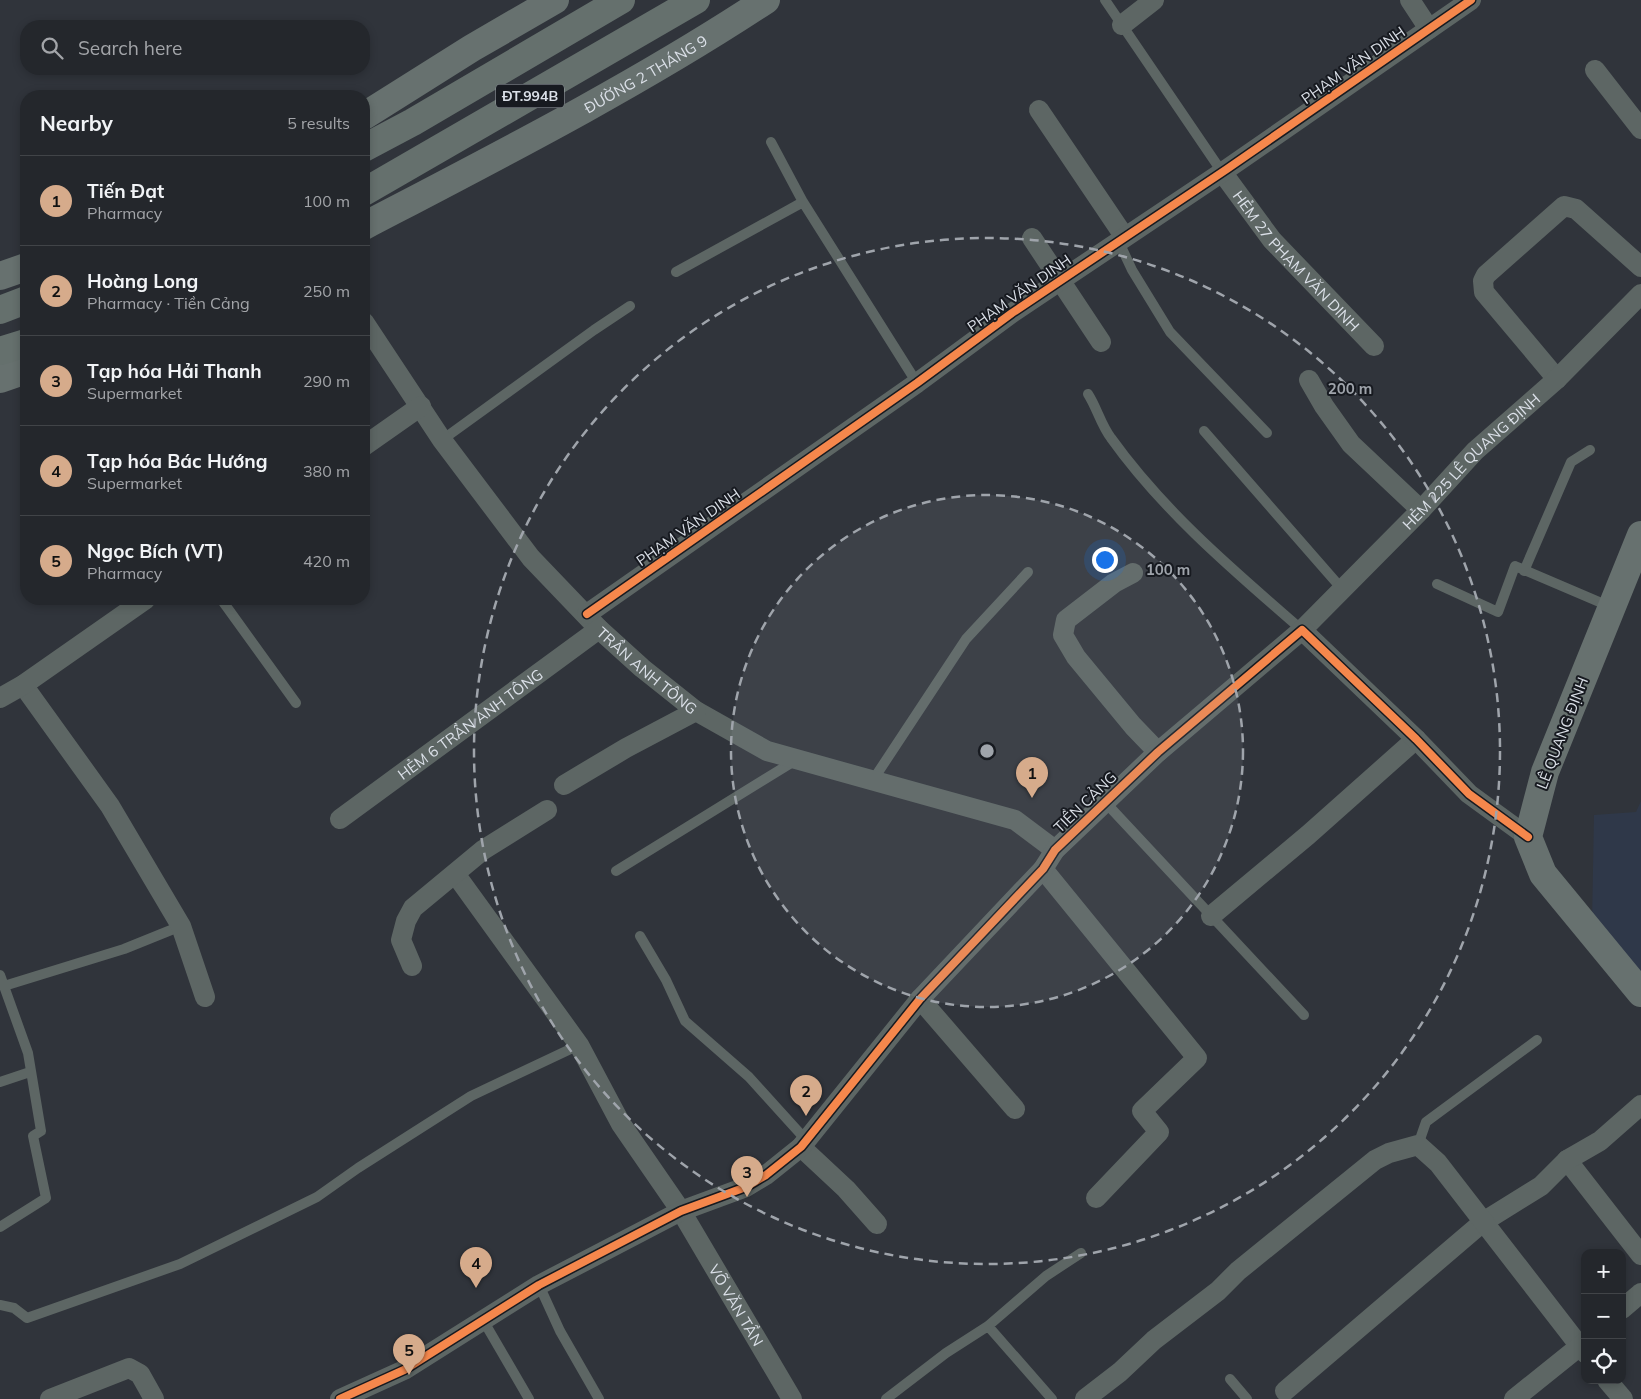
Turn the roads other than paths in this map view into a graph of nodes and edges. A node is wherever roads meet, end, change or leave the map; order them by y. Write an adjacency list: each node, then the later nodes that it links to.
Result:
1 (556, 0): 13 (main road)
2 (621, 0): 16 (main road, ĐT.994B)
3 (696, 0): 18 (main road, ĐT.994B)
4 (766, 0): 20 (main road, ĐƯỜNG 2 THÁNG 9 / ĐT.994B)
5 (1105, 0): 9 (lane)
6 (1154, 0): 9 (street)
7 (1410, 0): 10 (street)
8 (1471, 0): 10 (street, PHẠM VĂN DINH)
9 (1122, 25): 17 (lane)
10 (1429, 29): 17 (street, PHẠM VĂN DINH)
11 (1595, 70): 14 (street)
12 (1039, 110): 22 (street)
13 (370, 112)
14 (1641, 129)
15 (771, 142): 19 (lane)
16 (370, 145)
17 (1222, 172): 22 (street, PHẠM VĂN DINH); 35 (street, HẺM 27 PHẠM VĂN DINH)
18 (370, 189)
19 (804, 202): 25 (lane); 41 (lane)
20 (370, 223)
21 (1032, 238): 27 (street)
22 (1121, 238): 27 (street, PHẠM VĂN DINH); 45 (lane)
23 (1641, 267): 39 (street)
24 (20, 269): 26 (main road)
25 (676, 272)
26 (0, 276)
27 (1060, 280): 33 (street); 41 (street, PHẠM VĂN DINH)
28 (1641, 294): 39 (street, HẺM 225 LÊ QUANG ĐỊNH)
29 (20, 302): 31 (main road)
30 (630, 306): 46 (lane)
31 (0, 310)
32 (370, 331): 43 (street, TRẦN ANH TÔNG)
33 (1101, 342)
34 (20, 345): 36 (main road)
35 (1374, 346)
36 (0, 351)
37 (20, 372): 38 (main road)
38 (0, 379)
39 (1557, 379): 49 (street, HẺM 225 LÊ QUANG ĐỊNH)
40 (1309, 380): 49 (street)
41 (917, 383): 59 (street, PHẠM VĂN DINH)
42 (1088, 394): 60 (lane)
43 (421, 406): 46 (street, TRẦN ANH TÔNG); 47 (street)
44 (1204, 432): 55 (lane)
45 (1267, 433)
46 (442, 440): 59 (street, TRẦN ANH TÔNG)
47 (370, 442)
48 (1590, 450): 51 (lane)
49 (1421, 510): 55 (street, HẺM 225 LÊ QUANG ĐỊNH)
50 (1641, 535): 58 (main road, LÊ QUANG ĐỊNH)
51 (1524, 570): 54 (lane); 58 (lane)
52 (1028, 572): 68 (lane)
53 (1133, 573): 66 (street)
54 (1437, 584)
55 (1342, 589): 60 (street, HẺM 225 LÊ QUANG ĐỊNH)
56 (137, 605): 61 (street)
57 (224, 605): 63 (lane)
58 (1612, 607): 73 (main road, LÊ QUANG ĐỊNH)
59 (593, 621): 64 (street, TRẦN ANH TÔNG); 72 (street, HẺM 6 TRẦN ANH TÔNG)
60 (1302, 630): 65 (street); 66 (street, TIỀN CẢNG)
61 (24, 685): 62 (street); 79 (street)
62 (0, 698)
63 (296, 703)
64 (696, 711): 67 (street, TRẦN ANH TÔNG); 69 (street)
65 (1416, 739): 73 (street); 78 (street)
66 (1158, 752): 70 (street, TIỀN CẢNG)
67 (796, 760): 68 (street, TRẦN ANH TÔNG); 76 (lane)
68 (873, 780): 74 (street, TRẦN ANH TÔNG)
69 (564, 785)
70 (1105, 802): 74 (street, TIỀN CẢNG); 78 (lane)
71 (547, 810): 77 (street)
72 (340, 819)
73 (1528, 837): 84 (main road)
74 (1055, 850): 75 (street, TIỀN CẢNG)
75 (1042, 869): 86 (street, TIỀN CẢNG); 97 (street)
76 (616, 871)
77 (456, 875): 81 (street); 89 (street, VÕ VĂN TẦN)
78 (1210, 916): 87 (lane)
79 (181, 926): 83 (lane); 85 (street)
80 (640, 936): 94 (lane)
81 (412, 966)
82 (0, 975): 83 (lane)
83 (4, 986): 90 (lane)
84 (1641, 993)
85 (205, 997)
86 (920, 1000): 93 (street); 94 (street, TIỀN CẢNG)
87 (1304, 1015)
88 (1538, 1040): 95 (lane)
89 (579, 1045): 98 (street, VÕ VĂN TẦN); 106 (lane)
90 (30, 1072): 91 (lane); 101 (lane)
91 (0, 1082)
92 (1641, 1105): 96 (street)
93 (1015, 1109)
94 (804, 1143): 98 (street, TIỀN CẢNG); 100 (street)
95 (1418, 1145): 99 (street); 123 (street)
96 (1567, 1160): 99 (street); 103 (street)
97 (1096, 1198)
98 (681, 1212): 104 (street, TIỀN CẢNG); 120 (street, VÕ VĂN TẦN)
99 (1483, 1222): 110 (street); 114 (street)
100 (877, 1224)
101 (0, 1227)
102 (1081, 1253): 109 (lane)
103 (1641, 1255)
104 (539, 1285): 108 (street, TIỀN CẢNG); 119 (lane)
105 (1641, 1293): 107 (street)
106 (0, 1306)
107 (1626, 1306)
108 (483, 1320): 115 (street, TIỀN CẢNG); 118 (lane)
109 (988, 1326): 121 (lane); 122 (lane)
110 (1581, 1344)
111 (1581, 1349): 125 (street)
112 (1230, 1379): 124 (lane)
113 (1611, 1384): 126 (street)
114 (1285, 1391)
115 (345, 1397)
116 (50, 1399): 117 (street)
117 (154, 1399)
118 (530, 1399)
119 (599, 1399)
120 (792, 1399)
121 (886, 1399)
122 (1052, 1399)
123 (1085, 1399)
124 (1248, 1399)
125 (1514, 1399)
126 (1623, 1399)

